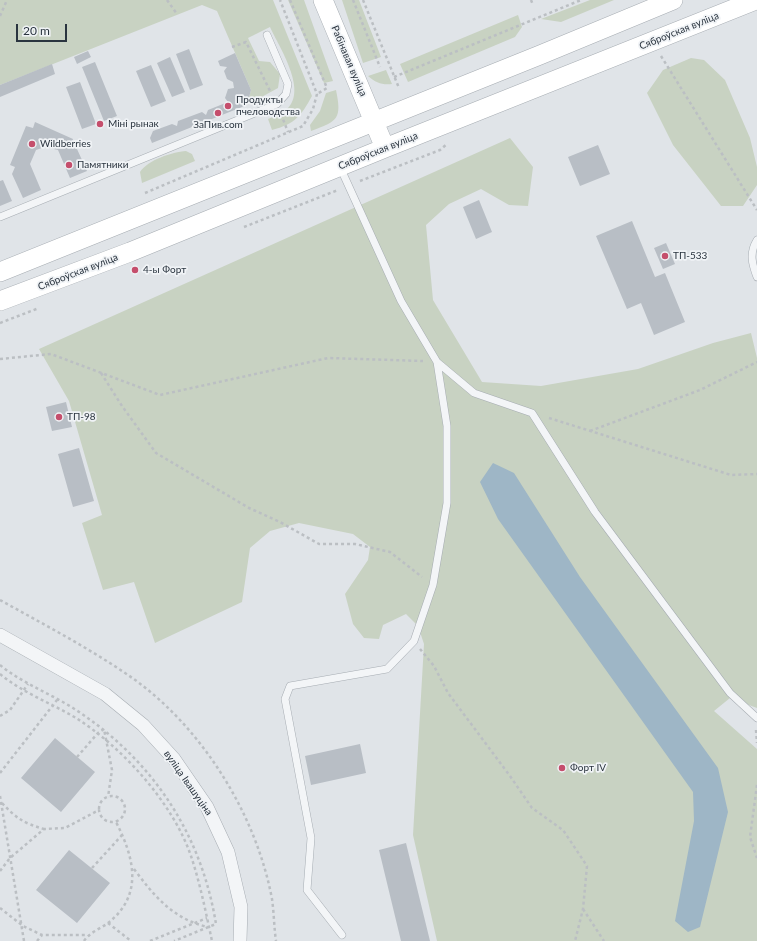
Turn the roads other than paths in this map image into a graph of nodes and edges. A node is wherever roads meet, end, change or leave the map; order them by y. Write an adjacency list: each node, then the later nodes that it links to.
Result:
1 (323, 0): 5 (main road, Рабінавая вуліца)
2 (673, 0): 5 (main road)
3 (756, 0): 6 (main road, Сяброўская вуліца)
4 (266, 35): 8 (lane)
5 (374, 122): 6 (main road, Рабінавая вуліца); 10 (main road)
6 (385, 148): 7 (main road, Сяброўская вуліца)
7 (340, 167): 12 (main road, Сяброўская вуліца); 13 (lane)
8 (0, 217)
9 (757, 240): 11 (lane)
10 (0, 272)
11 (757, 277)
12 (0, 301)
13 (437, 362): 15 (lane); 16 (lane)
14 (0, 635): 17 (street, вуліца Івашуціна)
15 (757, 718)
16 (342, 935)
17 (240, 941)

